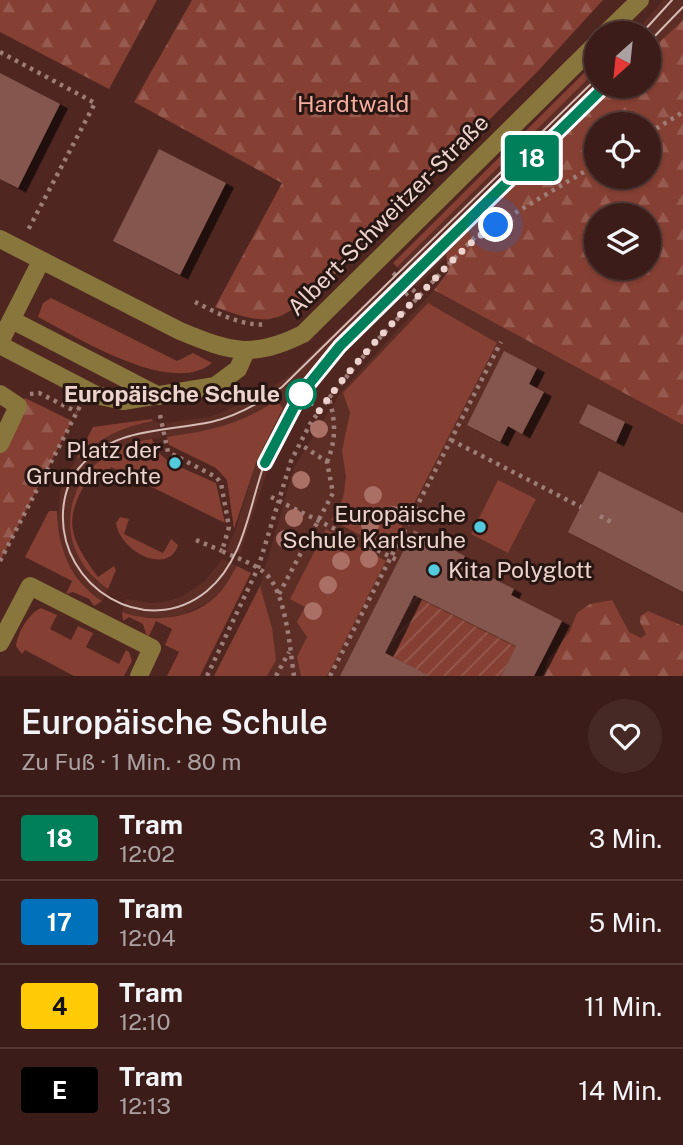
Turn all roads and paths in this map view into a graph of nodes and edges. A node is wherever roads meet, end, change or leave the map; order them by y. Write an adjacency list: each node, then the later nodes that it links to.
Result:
1 (640, 0): 2 (street)
2 (618, 21)
3 (0, 52): 9 (path)
4 (584, 56): 20 (street, Albert-Schweitzer-Straße)
5 (683, 112): 6 (path)
6 (661, 126)
7 (584, 172): 14 (path)
8 (0, 239): 9 (street, Albert-Schweitzer-Straße)
9 (18, 248): 10 (street, Albert-Schweitzer-Straße)
10 (41, 261): 16 (street); 20 (street, Albert-Schweitzer-Straße)
11 (392, 272): 12 (path)
12 (411, 290): 13 (path); 14 (path)
13 (405, 295)
14 (419, 295): 24 (path)
15 (195, 302): 17 (path)
16 (12, 320): 19 (street); 23 (street)
17 (278, 323)
18 (501, 342): 27 (path)
19 (0, 344): 21 (street)
20 (246, 351): 23 (street)
21 (88, 391): 23 (street); 26 (path)
22 (0, 394): 25 (street)
23 (158, 397): 40 (path)
24 (328, 398): 29 (path); 30 (path)
25 (18, 405): 26 (path); 28 (street)
26 (76, 412): 42 (path)
27 (451, 440): 33 (path); 41 (path)
28 (0, 444)
29 (300, 444): 30 (path); 32 (path)
30 (327, 462): 35 (path)
31 (271, 497): 32 (path)
32 (278, 499): 35 (path); 38 (path)
33 (581, 507)
34 (600, 516): 36 (path)
35 (320, 520): 41 (path); 45 (path)
36 (613, 523)
37 (261, 526): 38 (path)
38 (270, 527): 44 (path)
39 (196, 540): 40 (path)
40 (222, 551): 44 (path)
41 (391, 557): 43 (path); 52 (path)
42 (0, 561)
43 (398, 561)
44 (258, 568): 45 (path); 49 (path)
45 (279, 595): 47 (path)
46 (0, 643): 48 (street)
47 (290, 650): 50 (path); 51 (path)
48 (139, 676)
49 (207, 676)
50 (276, 676)
51 (294, 676)
52 (330, 676)

